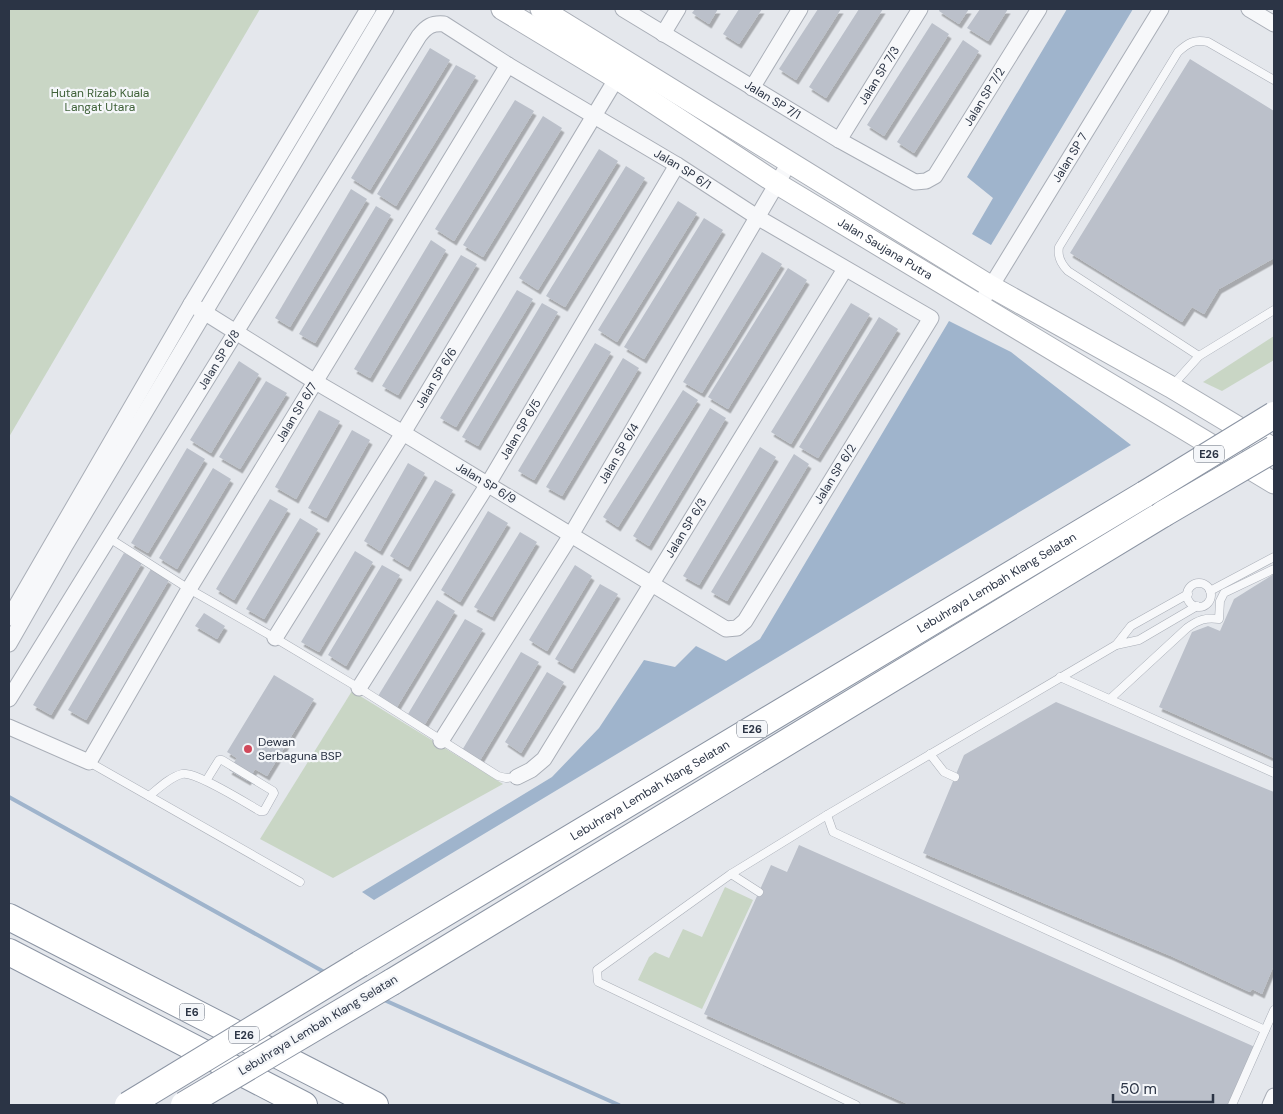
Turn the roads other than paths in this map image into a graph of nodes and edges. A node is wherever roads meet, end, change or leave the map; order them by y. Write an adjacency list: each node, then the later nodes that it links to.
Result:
1 (368, 9): 29 (street)
2 (386, 9): 32 (street)
3 (502, 9): 17 (main road, Jalan Saujana Putra)
4 (541, 9): 15 (main road, Jalan Saujana Putra)
5 (623, 9): 14 (street, Jalan SP 7/1)
6 (678, 9): 14 (street)
7 (800, 9): 19 (street)
8 (920, 9): 21 (street, Jalan SP 7/3)
9 (1039, 9): 24 (street, Jalan SP 7/2)
10 (1161, 9): 28 (street, Jalan SP 7)
11 (1249, 9): 13 (street)
12 (432, 24): 16 (street, Jalan SP 6/1); 34 (street, Jalan SP 6/8)
13 (1274, 24)
14 (663, 34): 19 (street, Jalan SP 7/1)
15 (628, 61): 17 (street, Jalan SP 6/6); 22 (main road, Jalan Saujana Putra)
16 (508, 65): 20 (street, Jalan SP 6/1); 36 (street, Jalan SP 6/7)
17 (616, 78): 20 (street, Jalan SP 6/6); 25 (main road, Jalan Saujana Putra)
18 (1274, 80): 35 (lane)
19 (752, 88): 21 (street, Jalan SP 7/1)
20 (594, 116): 23 (street, Jalan SP 6/1); 39 (street, Jalan SP 6/6)
21 (839, 140): 24 (street, Jalan SP 7/1)
22 (789, 163): 25 (street, Jalan SP 6/4); 28 (main road, Jalan Saujana Putra)
23 (677, 165): 26 (street, Jalan SP 6/1); 42 (street, Jalan SP 6/5)
24 (926, 181)
25 (776, 183): 26 (street, Jalan SP 6/4); 30 (main road, Jalan Saujana Putra)
26 (757, 217): 27 (street, Jalan SP 6/1); 43 (street, Jalan SP 6/4)
27 (845, 268): 33 (street, Jalan SP 6/1); 47 (street, Jalan SP 6/3)
28 (990, 286): 30 (street, Jalan SP 7); 37 (main road, Jalan Saujana Putra)
29 (191, 304): 32 (street, Jalan SP 6/9); 52 (street)
30 (979, 306): 41 (main road, Jalan Saujana Putra)
31 (1274, 310): 35 (lane)
32 (205, 312): 34 (street, Jalan SP 6/9); 55 (street)
33 (931, 318): 53 (street, Jalan SP 6/2)
34 (236, 332): 36 (street, Jalan SP 6/9); 44 (street, Jalan SP 6/8)
35 (1199, 356): 37 (lane)
36 (314, 381): 39 (street, Jalan SP 6/9); 48 (street, Jalan SP 6/7)
37 (1171, 387): 40 (main road, Jalan Saujana Putra)
38 (1274, 415): 78 (highway, Lebuhraya Lembah Klang Selatan / E26, bridge)
39 (403, 433): 42 (street, Jalan SP 6/9); 54 (street, Jalan SP 6/6)
40 (1274, 449): 79 (highway, Lebuhraya Lembah Klang Selatan / E26, bridge)
41 (1274, 483)
42 (488, 484): 43 (street, Jalan SP 6/9); 58 (street, Jalan SP 6/5)
43 (571, 535): 47 (street, Jalan SP 6/9); 62 (street, Jalan SP 6/4)
44 (109, 538): 48 (lane); 59 (street, Jalan SP 6/8)
45 (1274, 557): 49 (lane)
46 (1274, 569): 60 (lane)
47 (652, 585): 53 (street, Jalan SP 6/9); 66 (street, Jalan SP 6/3)
48 (190, 589): 54 (lane); 64 (street, Jalan SP 6/7)
49 (1210, 591): 50 (lane); 51 (lane)
50 (1188, 594): 51 (lane); 56 (lane)
51 (1196, 606): 56 (lane)
52 (9, 618)
53 (737, 628)
54 (275, 638): 58 (lane)
55 (9, 644)
56 (1116, 645): 57 (lane)
57 (1060, 677): 60 (lane); 63 (lane)
58 (359, 688): 62 (lane)
59 (9, 699)
60 (1110, 700): 65 (lane)
61 (9, 727): 64 (street)
62 (441, 741): 66 (lane)
63 (930, 754): 67 (lane); 70 (lane)
64 (89, 762): 69 (lane)
65 (1274, 773)
66 (517, 777)
67 (955, 777)
68 (206, 781): 68 (lane); 69 (lane)
69 (149, 796): 72 (lane)
70 (826, 815): 71 (lane); 77 (lane)
71 (731, 874): 73 (lane); 82 (lane)
72 (300, 882)
73 (759, 892)
74 (9, 917): 81 (highway, E6)
75 (9, 952): 80 (highway, E6)
76 (1274, 1010): 77 (lane)
77 (1266, 1030): 83 (lane)
78 (128, 1105)
79 (184, 1105)
80 (304, 1105)
81 (375, 1105)
82 (856, 1105)
83 (1232, 1105)

